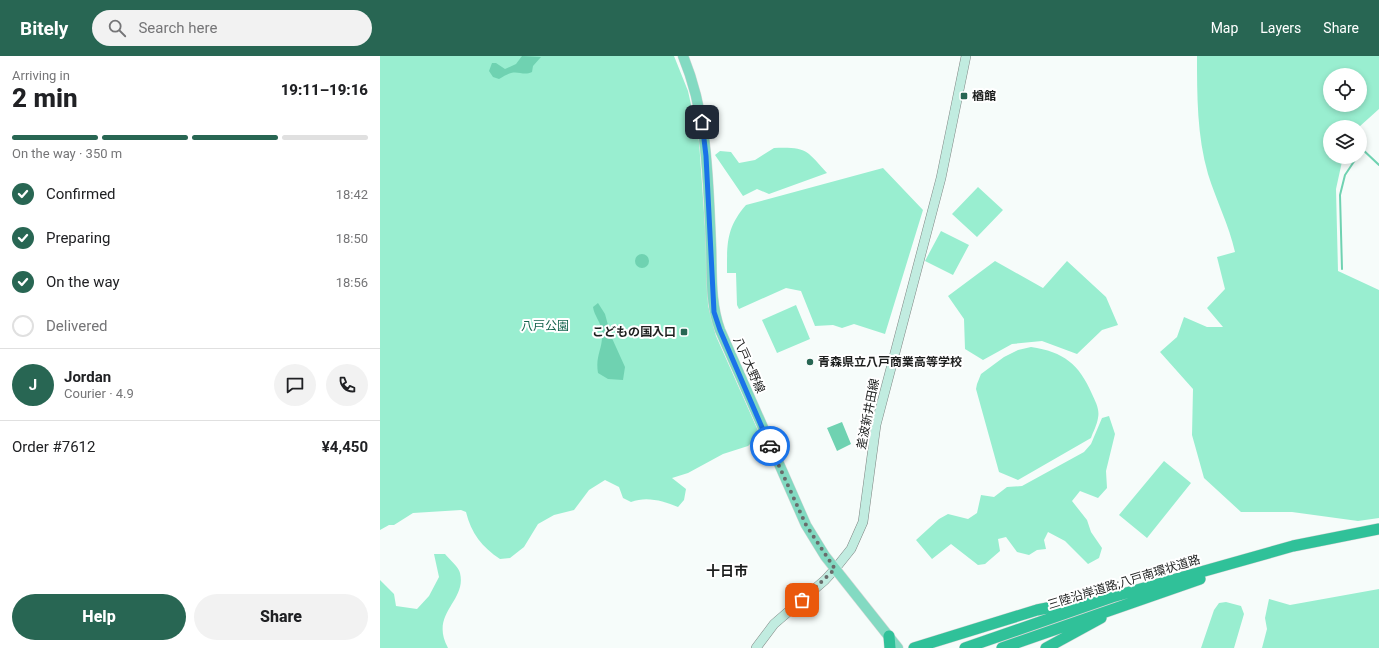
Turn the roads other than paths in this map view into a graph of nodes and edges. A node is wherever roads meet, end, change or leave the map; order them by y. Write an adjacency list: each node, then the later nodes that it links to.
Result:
1 (683, 56): 5 (main road, 八戸大野線)
2 (966, 56): 5 (main road, 差波新井田線)
3 (1379, 529): 4 (highway, 三陸沿岸道路;八戸南環状道路)
4 (1293, 546): 6 (highway, 三陸沿岸道路;八戸南環状道路); 7 (highway, 三陸沿岸道路;八戸南環状道路)
5 (835, 569): 8 (main road, 八戸大野線); 9 (main road, 差波新井田線)
6 (1112, 597): 12 (highway); 13 (highway, 三陸沿岸道路;八戸南環状道路)
7 (1115, 610): 14 (highway, 三陸沿岸道路;八戸南環状道路); 15 (highway)
8 (889, 636): 10 (highway); 11 (main road, 八戸大野線)
9 (756, 648)
10 (890, 648)
11 (898, 648)
12 (914, 648)
13 (965, 648)
14 (1002, 648)
15 (1046, 648)

